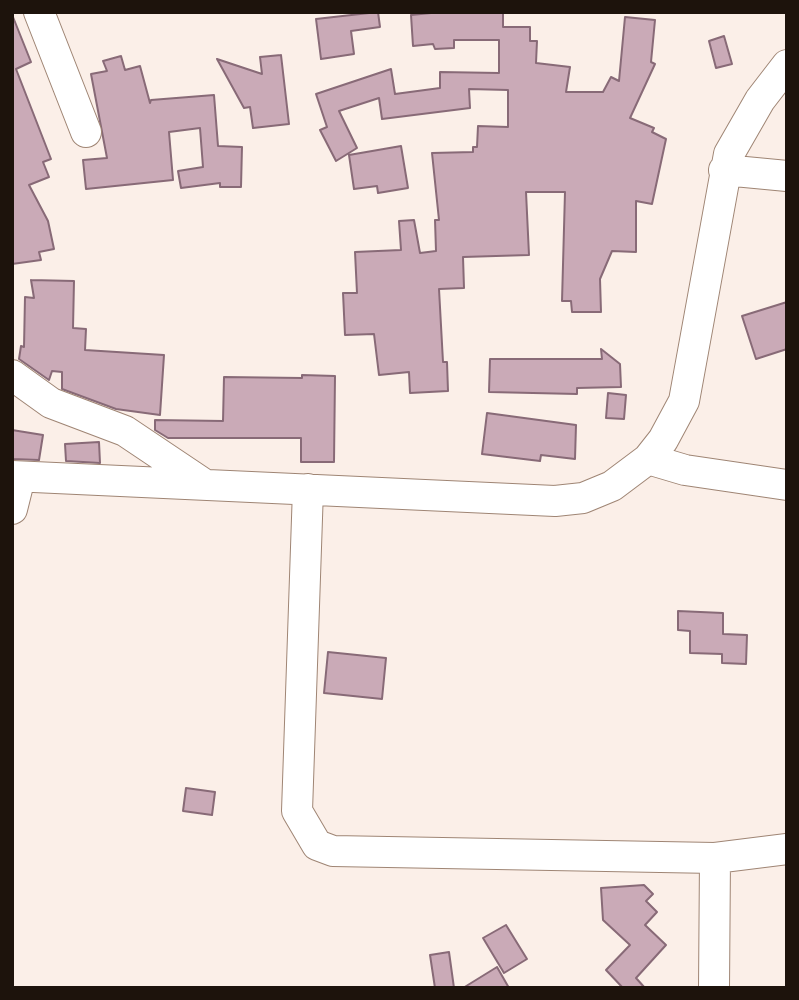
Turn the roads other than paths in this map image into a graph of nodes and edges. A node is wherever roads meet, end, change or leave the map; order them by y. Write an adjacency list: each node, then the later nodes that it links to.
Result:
1 (39, 12): 3 (street)
2 (787, 65): 4 (street)
3 (86, 132)
4 (724, 170): 5 (street); 7 (street)
5 (787, 177)
6 (12, 375): 9 (street)
7 (648, 460): 10 (street); 11 (street)
8 (16, 476): 9 (street); 12 (street)
9 (204, 484): 11 (street)
10 (787, 485)
11 (308, 489): 14 (street)
12 (12, 508)
13 (787, 849): 14 (street)
14 (715, 858): 15 (street)
15 (713, 988)

